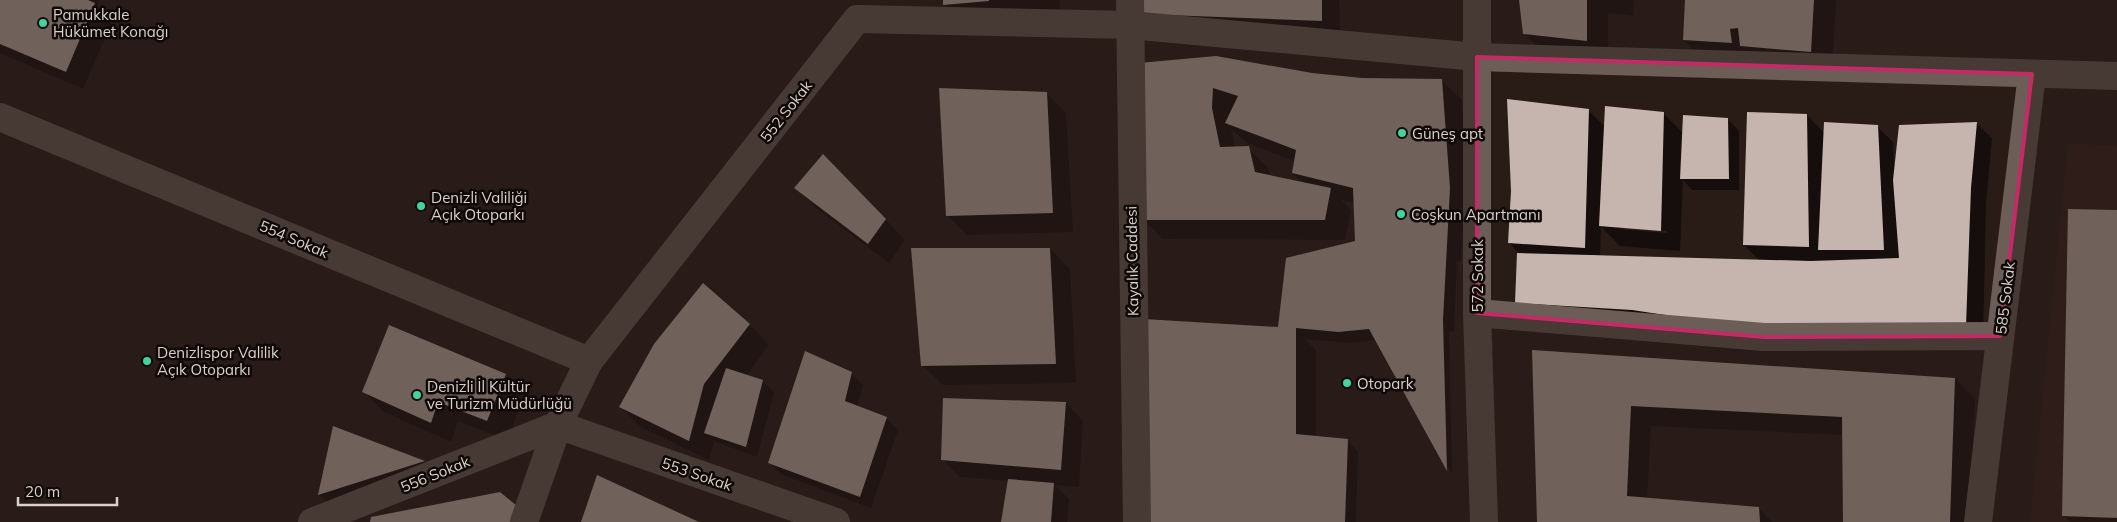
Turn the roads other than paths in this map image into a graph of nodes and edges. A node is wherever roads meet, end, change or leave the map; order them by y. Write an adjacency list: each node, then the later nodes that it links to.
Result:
1 (1477, 0): 3 (street, 572 Sokak)
2 (1130, 13): 3 (street); 9 (street, 552 Sokak); 14 (street, Kayalık Caddesi)
3 (1477, 57): 4 (street); 7 (street, 572 Sokak)
4 (2032, 74): 5 (street); 8 (street, 585 Sokak)
5 (2117, 76)
6 (0, 117): 9 (street, 554 Sokak)
7 (1477, 313): 8 (street); 15 (street, 572 Sokak)
8 (2000, 336): 16 (street, 585 Sokak)
9 (589, 361): 10 (street, 552 Sokak)
10 (558, 425): 11 (street, 556 Sokak); 12 (street, 552 Sokak); 13 (street, 553 Sokak)
11 (321, 521)
12 (524, 522)
13 (836, 522)
14 (1137, 522)
15 (1484, 522)
16 (1978, 522)

